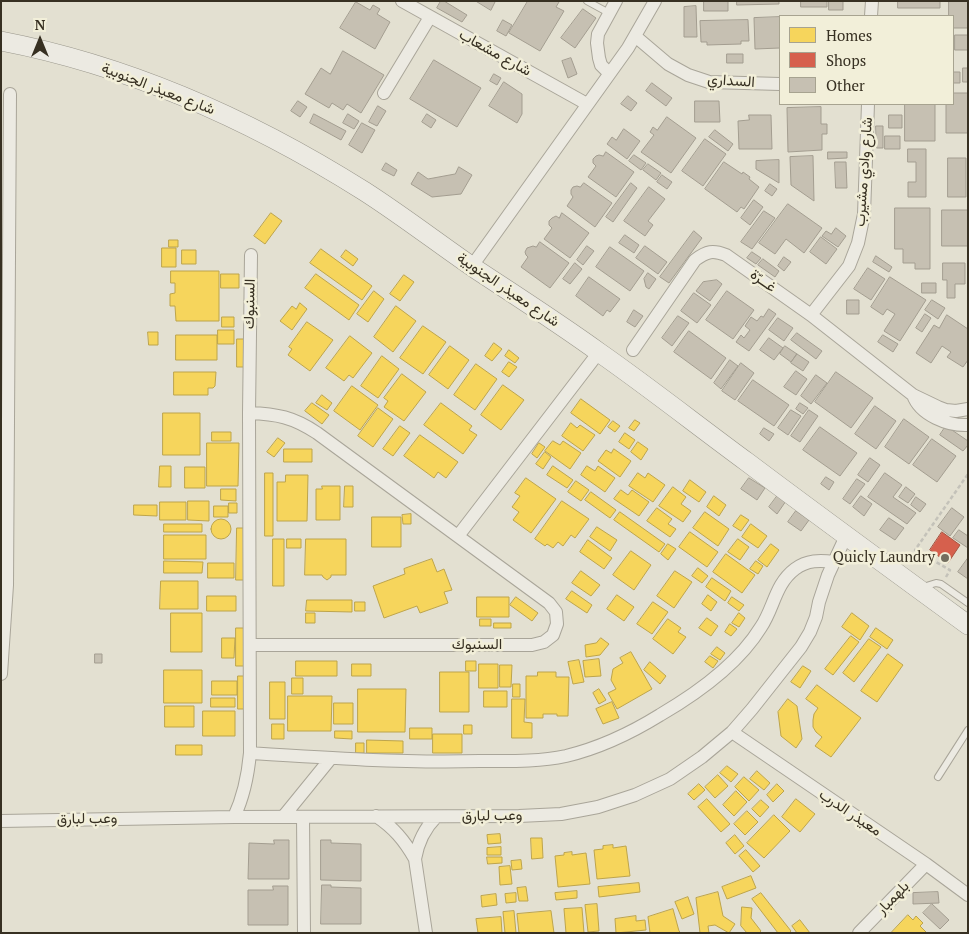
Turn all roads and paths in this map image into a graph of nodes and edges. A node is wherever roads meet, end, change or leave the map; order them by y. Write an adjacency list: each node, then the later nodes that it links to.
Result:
1 (402, 1): 8 (street, شارع مشعاب)
2 (587, 1): 6 (lane)
3 (616, 1): 6 (street)
4 (655, 1): 9 (street)
5 (872, 1): 7 (street)
6 (609, 13): 11 (street)
7 (871, 15)
8 (430, 17): 13 (street); 15 (street, شارع مشعاب)
9 (635, 36): 11 (street); 12 (street, السداري)
10 (1, 41): 18 (street, شارع معيذر الجنوبية)
11 (609, 73): 15 (street)
12 (779, 84)
13 (384, 93)
14 (10, 94): 19 (street)
15 (587, 104): 18 (street)
16 (868, 105): 20 (street, شارع وادي مشيرب)
17 (251, 255): 26 (street, السنبوك)
18 (472, 266): 22 (street, شارع معيذر الجنوبية)
19 (5, 308): 24 (street)
20 (811, 315): 21 (street, غــرّة); 23 (street, غــرّة)
21 (633, 350)
22 (599, 352): 29 (street); 30 (street, شارع معيذر الجنوبية)
23 (913, 395): 25 (street, غــرّة); 27 (street, غــرّة)
24 (4, 398): 37 (street)
25 (968, 409)
26 (249, 413): 29 (street, السنبوك); 36 (street, السنبوك)
27 (968, 425)
28 (968, 474): 32 (path)
29 (458, 536): 36 (street, السنبوك)
30 (846, 536): 31 (street, وعب لبارق); 33 (street, شارع معيذر الجنوبية)
31 (834, 562): 39 (street, وعب لبارق); 41 (street)
32 (941, 584): 33 (lane); 34 (lane)
33 (918, 589): 35 (street, شارع معيذر الجنوبية)
34 (968, 602)
35 (968, 625)
36 (250, 645): 40 (street, السنبوك)
37 (1, 674)
38 (968, 730): 42 (lane)
39 (732, 732): 47 (street, وعب لبارق); 50 (street, معيذر الدرب)
40 (250, 753): 41 (street); 44 (street, السنبوك)
41 (332, 758): 45 (street)
42 (938, 777)
43 (376, 816): 46 (street, وعب لبارق); 47 (street, وعب لبارق); 49 (street)
44 (234, 817): 45 (street, وعب لبارق); 48 (street, وعب لبارق)
45 (284, 817): 46 (street, وعب لبارق)
46 (303, 817): 52 (street)
47 (436, 817): 49 (street)
48 (1, 821)
49 (415, 859): 53 (street)
50 (926, 864): 51 (street, معيذر الدرب); 54 (street, بلهمبار)
51 (968, 895)
52 (304, 933)
53 (426, 933)
54 (859, 933)

